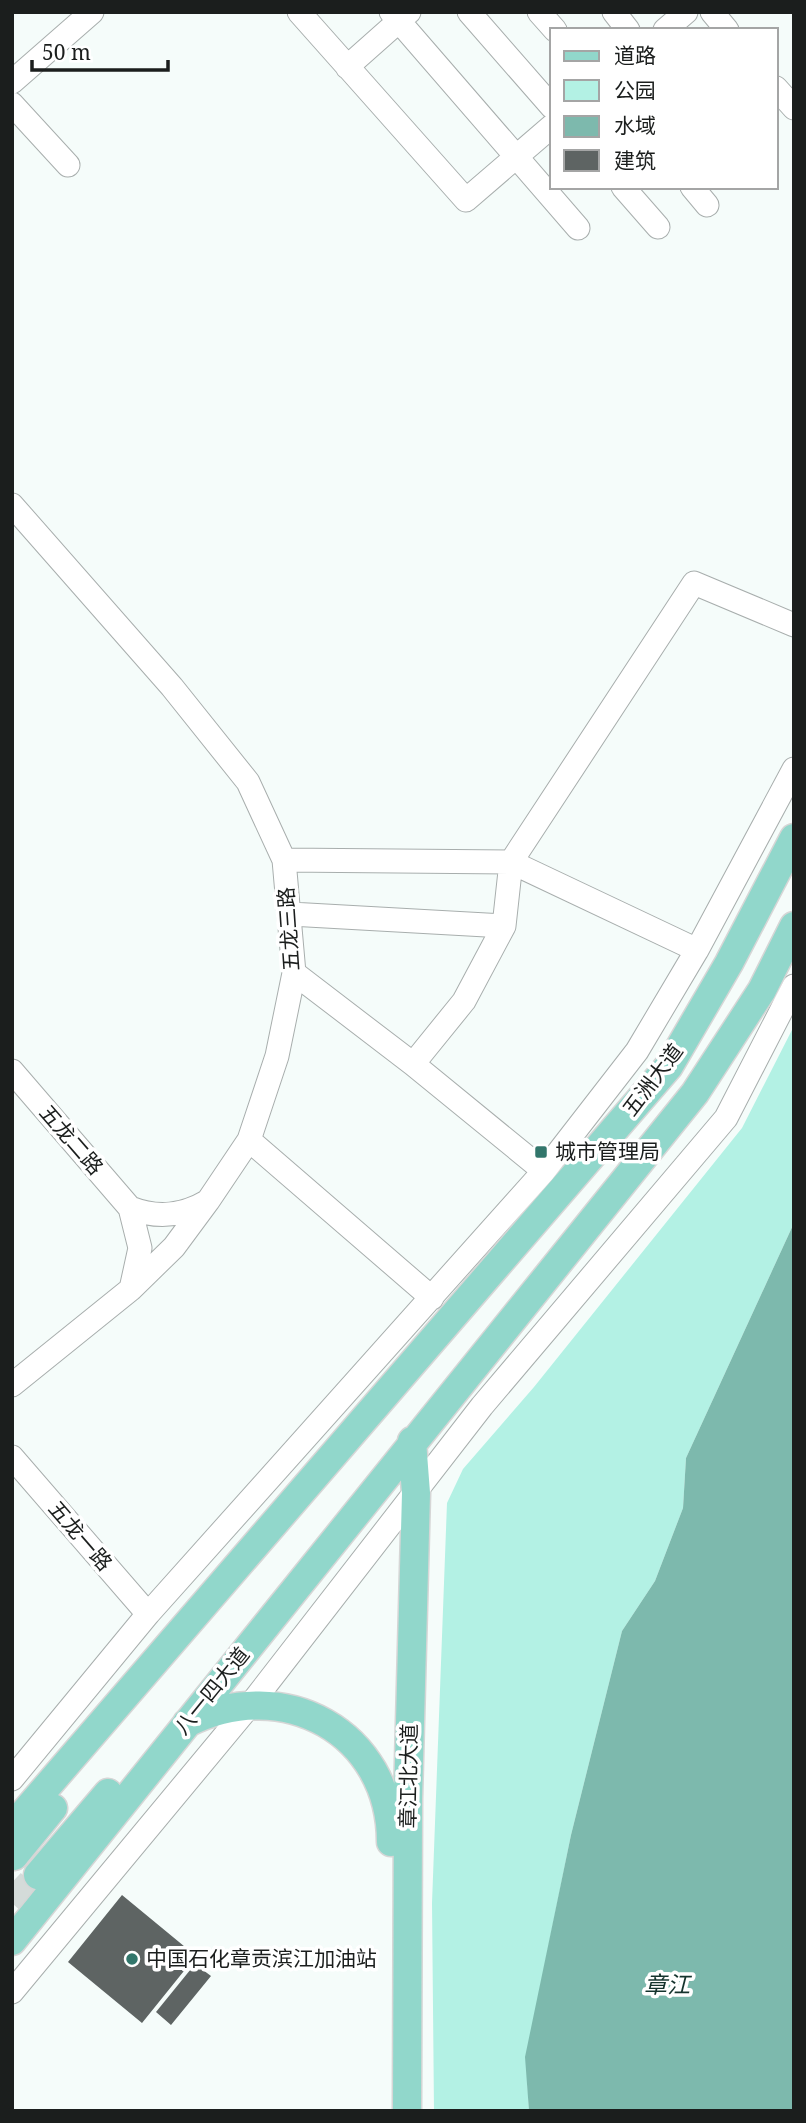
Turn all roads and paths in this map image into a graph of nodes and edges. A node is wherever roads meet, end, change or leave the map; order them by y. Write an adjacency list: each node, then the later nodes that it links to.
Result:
1 (92, 12): 14 (street)
2 (299, 12): 13 (street)
3 (469, 12): 17 (street)
4 (539, 12): 9 (street)
5 (614, 12): 10 (street)
6 (686, 12): 11 (street)
7 (712, 12): 12 (street)
8 (400, 15): 13 (street); 20 (street)
9 (553, 28)
10 (626, 28)
11 (667, 28)
12 (725, 28)
13 (347, 67): 20 (street)
14 (12, 82)
15 (778, 90): 18 (street)
16 (12, 104): 21 (street)
17 (550, 105)
18 (794, 108)
19 (550, 128): 20 (street)
20 (516, 157): 26 (street)
21 (68, 165)
22 (625, 189): 25 (street)
23 (694, 189): 24 (street)
24 (707, 205)
25 (658, 227)
26 (578, 228)
27 (12, 505): 31 (street, 五龙三路)
28 (794, 625): 32 (street)
29 (794, 769): 36 (street)
30 (794, 838): 48 (main road, 五洲大道)
31 (285, 860): 32 (street); 33 (street, 五龙三路)
32 (511, 862): 34 (street); 36 (street)
33 (290, 914): 34 (street); 37 (street, 五龙三路)
34 (504, 926): 39 (street)
35 (794, 926): 49 (main road, 五洲大道)
36 (697, 950): 42 (street)
37 (294, 973): 39 (street); 41 (street, 五龙三路)
38 (794, 986): 51 (street)
39 (413, 1064): 42 (street)
40 (12, 1072): 44 (street, 五龙二路)
41 (249, 1140): 43 (street, 五龙三路); 46 (street)
42 (544, 1171): 46 (street)
43 (208, 1201): 44 (street); 45 (street, 五龙三路)
44 (130, 1208): 45 (street)
45 (131, 1289): 47 (street, 五龙三路)
46 (432, 1298): 52 (street)
47 (12, 1385)
48 (392, 1390): 56 (main road); 57 (main road)
49 (412, 1441): 51 (main road, 章江北大道); 54 (main road, 八一四大道); 58 (main road)
50 (12, 1457): 52 (street, 五龙一路)
51 (416, 1493): 53 (street); 62 (main road, 章江北大道)
52 (148, 1614): 55 (street)
53 (251, 1704): 54 (main road, 章江北大道); 60 (street); 61 (main road, 章江北大道)
54 (185, 1724): 59 (main road, 八一四大道)
55 (12, 1779)
56 (12, 1828)
57 (14, 1856)
58 (38, 1875)
59 (12, 1941)
60 (12, 1992)
61 (391, 2111)
62 (407, 2111)

